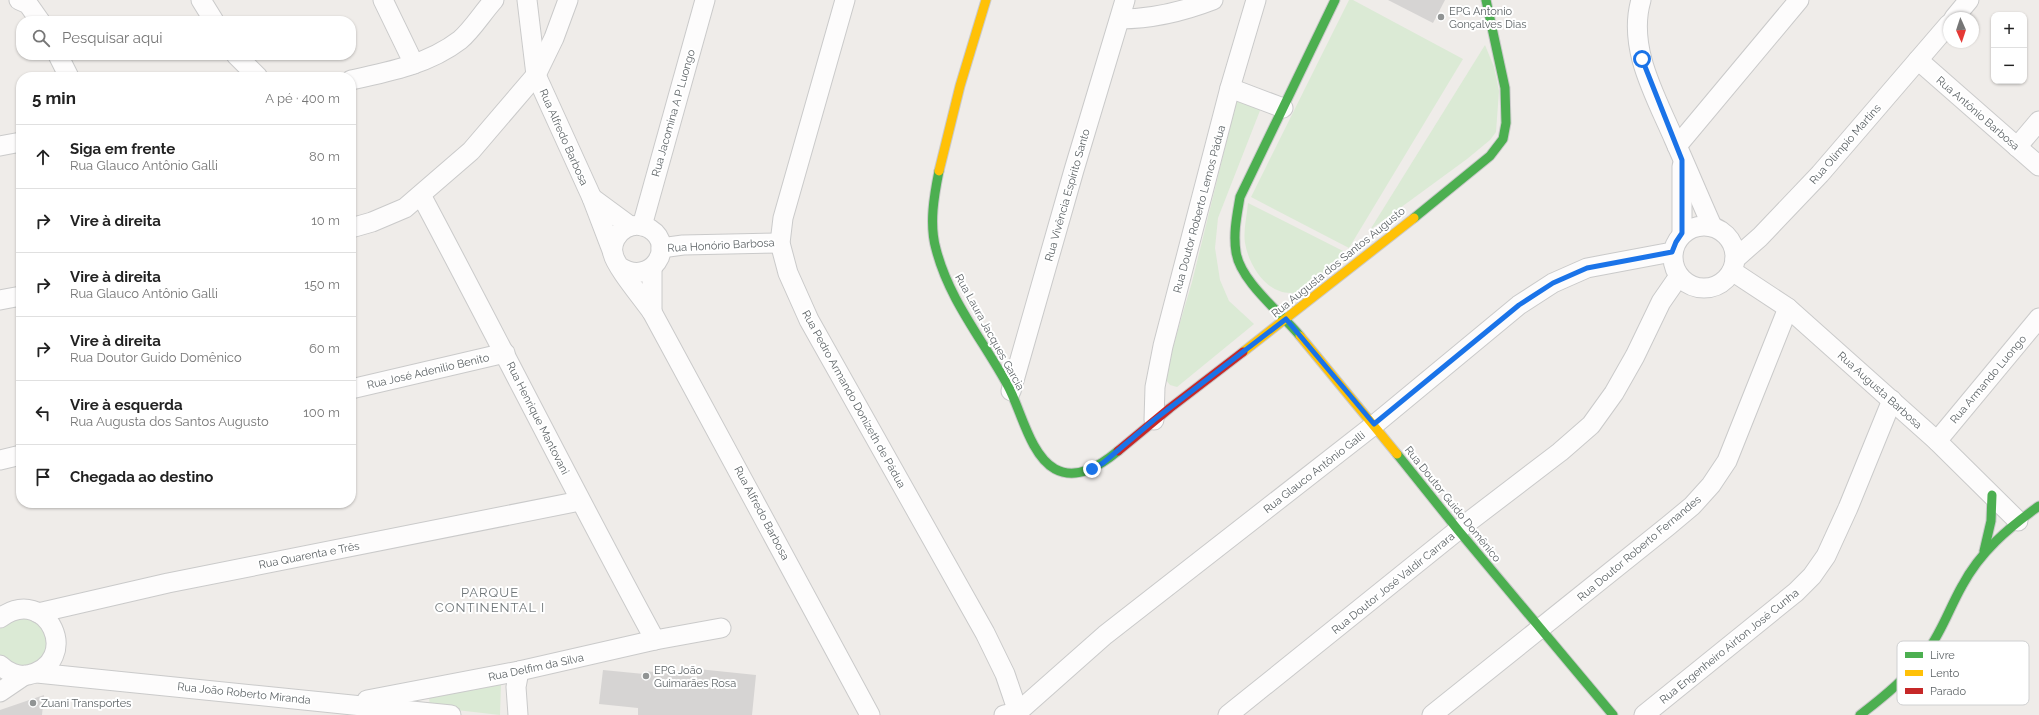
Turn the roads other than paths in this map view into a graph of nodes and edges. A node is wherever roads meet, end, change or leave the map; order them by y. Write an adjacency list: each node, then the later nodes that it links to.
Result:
1 (19, 0): 19 (street)
2 (201, 0): 20 (street)
3 (383, 0): 26 (street)
4 (494, 0): 26 (street)
5 (527, 0): 29 (street, Rua Alfredo Barbosa)
6 (568, 0): 29 (street)
7 (705, 0): 41 (street, Rua Jacomina A P Luongo)
8 (845, 0): 45 (street, Rua Pedro Armando Donizeth de Pádua)
9 (986, 0): 60 (street, Rua Laura Jacques Garcia)
10 (1125, 0): 21 (street, Rua Vivência Espírito Santo)
11 (1213, 0): 21 (street)
12 (1256, 0): 31 (street, Rua Doutor Roberto Lemos Pádua)
13 (1335, 0): 32 (street, Rua Doutor Guido Domênico)
14 (1486, 0): 57 (street, Rua Augusta dos Santos Augusto)
15 (1641, 0): 37 (street)
16 (1798, 0): 37 (street)
17 (1970, 0): 18 (street)
18 (1959, 12)
19 (36, 16)
20 (211, 16)
21 (1120, 19): 60 (street, Rua Vivência Espírito Santo)
22 (1943, 31): 25 (street, Rua Olímpio Martins)
23 (60, 60): 27 (street)
24 (241, 60): 28 (street)
25 (1918, 60): 36 (street, Rua Antônio Barbosa); 49 (street, Rua Olímpio Martins)
26 (414, 64): 30 (street)
27 (66, 72)
28 (253, 72)
29 (536, 75): 39 (street); 40 (street, Rua Alfredo Barbosa)
30 (356, 79)
31 (1230, 88): 32 (street); 62 (street, Rua Doutor Roberto Lemos Pádua)
32 (1283, 108): 57 (street, Rua Doutor Guido Domênico)
33 (2039, 121): 36 (street)
34 (16, 143): 35 (street)
35 (0, 146)
36 (2016, 147): 38 (street, Rua Antônio Barbosa)
37 (1680, 153): 42 (street); 44 (street)
38 (2039, 166)
39 (421, 195): 43 (street); 58 (street, Rua Henrique Mantovani)
40 (592, 198): 41 (street, Rua Alfredo Barbosa); 48 (street, Rua Alfredo Barbosa)
41 (636, 226): 46 (street); 48 (street)
42 (1712, 226): 44 (street); 49 (street)
43 (356, 227)
44 (1682, 233): 47 (street)
45 (780, 243): 46 (street, Rua Honório Barbosa); 86 (street, Rua Pedro Armando Donizeth de Pádua)
46 (661, 248): 50 (street)
47 (1672, 252): 51 (street); 63 (street, Rua Glauco Antônio Galli)
48 (617, 260): 50 (street); 55 (street, Rua Alfredo Barbosa)
49 (1733, 265): 51 (street); 54 (street, Rua Augusta Barbosa)
50 (652, 268): 55 (street, Rua Alfredo Barbosa)
51 (1679, 276): 72 (street, Rua Doutor José Valdir Carrara)
52 (16, 297): 53 (street)
53 (0, 300)
54 (1788, 308): 61 (street, Rua Augusta Barbosa); 77 (street, Rua Doutor Roberto Fernandes)
55 (652, 312): 89 (street, Rua Alfredo Barbosa)
56 (2039, 318): 64 (street, Rua Armando Luongo)
57 (1286, 319): 62 (street, Rua Augusta dos Santos Augusto); 63 (street, Rua Doutor Guido Domênico)
58 (505, 353): 59 (street, Rua José Adenilio Benito); 69 (street, Rua Henrique Mantovani)
59 (356, 388)
60 (1011, 391): 67 (street, Rua Laura Jacques Garcia)
61 (1892, 400): 64 (street, Rua Augusta Barbosa); 93 (street, Rua Engenheiro Airton José Cunha)
62 (1154, 420): 67 (street, Rua Augusta dos Santos Augusto)
63 (1374, 424): 72 (street, Rua Doutor Guido Domênico); 86 (street, Rua Glauco Antônio Galli)
64 (1937, 441): 68 (street, Rua Augusta Barbosa)
65 (16, 456): 66 (street)
66 (0, 460)
67 (1065, 473)
68 (1992, 495): 71 (street, Rua Augusta Barbosa); 73 (street)
69 (580, 501): 74 (street, Rua Quarenta e Três); 78 (street, Rua Henrique Mantovani)
70 (2039, 506): 71 (street)
71 (2018, 521): 73 (street)
72 (1458, 530): 77 (street, Rua Doutor Guido Domênico); 90 (street, Rua Doutor José Valdir Carrara)
73 (1984, 551): 79 (street)
74 (38, 613): 75 (street); 82 (street)
75 (0, 618)
76 (721, 628): 78 (street, Rua Delfim da Silva)
77 (1540, 628): 91 (street, Rua Doutor Roberto Fernandes); 92 (street, Rua Doutor Guido Domênico)
78 (655, 640): 81 (street, Rua Delfim da Silva)
79 (1933, 641)
80 (0, 665): 82 (street, Rua João Roberto Miranda)
81 (520, 671): 85 (street, Rua Delfim da Silva); 88 (street)
82 (31, 674): 84 (street); 85 (street, Rua João Roberto Miranda)
83 (1897, 684): 94 (street)
84 (0, 692)
85 (350, 704): 87 (street, Rua João Roberto Miranda)
86 (1014, 714)
87 (452, 715)
88 (518, 715)
89 (870, 715)
90 (1228, 715)
91 (1432, 715)
92 (1613, 715)
93 (1644, 715)
94 (1860, 715)

